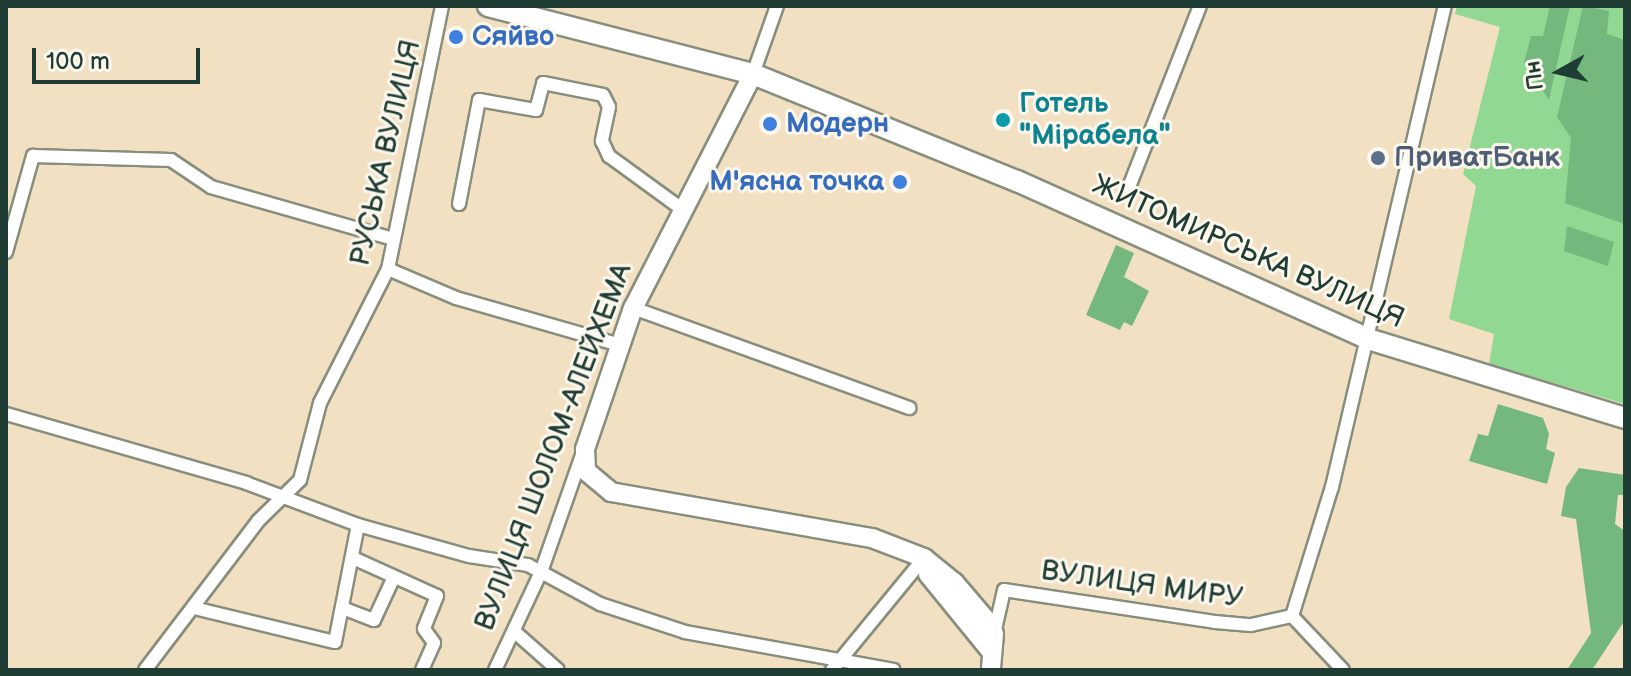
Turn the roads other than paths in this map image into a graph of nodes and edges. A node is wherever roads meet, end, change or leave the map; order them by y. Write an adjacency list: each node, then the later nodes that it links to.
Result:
1 (442, 6): 10 (street, РУСЬКА ВУЛИЦЯ)
2 (488, 6): 6 (main road, ЖИТОМИРСЬКА ВУЛИЦЯ)
3 (777, 6): 6 (street)
4 (1200, 6): 7 (street)
5 (1445, 6): 14 (street)
6 (753, 74): 9 (main road, ВУЛИЦЯ ШОЛОМ-АЛЕЙХЕМА); 14 (main road, ЖИТОМИРСЬКА ВУЛИЦЯ)
7 (1129, 187)
8 (459, 204): 9 (street)
9 (683, 210): 13 (main road, ВУЛИЦЯ ШОЛОМ-АЛЕЙХЕМА)
10 (393, 239): 11 (street); 12 (street, РУСЬКА ВУЛИЦЯ)
11 (6, 252)
12 (388, 269): 15 (street); 20 (street, РУСЬКА ВУЛИЦЯ)
13 (633, 308): 15 (main road, ВУЛИЦЯ ШОЛОМ-АЛЕЙХЕМА); 16 (street)
14 (1368, 339): 18 (main road, ЖИТОМИРСЬКА ВУЛИЦЯ); 29 (street)
15 (620, 345): 19 (main road, ВУЛИЦЯ ШОЛОМ-АЛЕЙХЕМА)
16 (909, 408)
17 (6, 414): 20 (street)
18 (1625, 418)
19 (585, 449): 22 (main road); 25 (street, ВУЛИЦЯ ШОЛОМ-АЛЕЙХЕМА)
20 (282, 498): 21 (street); 27 (street, РУСЬКА ВУЛИЦЯ)
21 (358, 525): 23 (street); 25 (street)
22 (904, 549): 24 (main road); 31 (main road)
23 (353, 558): 26 (street); 28 (street)
24 (919, 564): 32 (main road); 33 (street)
25 (541, 572): 30 (street, ВУЛИЦЯ ШОЛОМ-АЛЕЙХЕМА); 33 (street)
26 (394, 577): 28 (street); 35 (street)
27 (194, 608): 28 (street); 34 (street, РУСЬКА ВУЛИЦЯ)
28 (345, 609)
29 (1292, 616): 31 (street, ВУЛИЦЯ МИРУ); 39 (street)
30 (515, 632): 36 (street, ВУЛИЦЯ ШОЛОМ-АЛЕЙХЕМА); 37 (street)
31 (994, 634): 32 (main road)
32 (992, 663)
33 (835, 664): 38 (street)
34 (145, 670)
35 (422, 670)
36 (495, 670)
37 (558, 670)
38 (894, 670)
39 (1343, 670)

